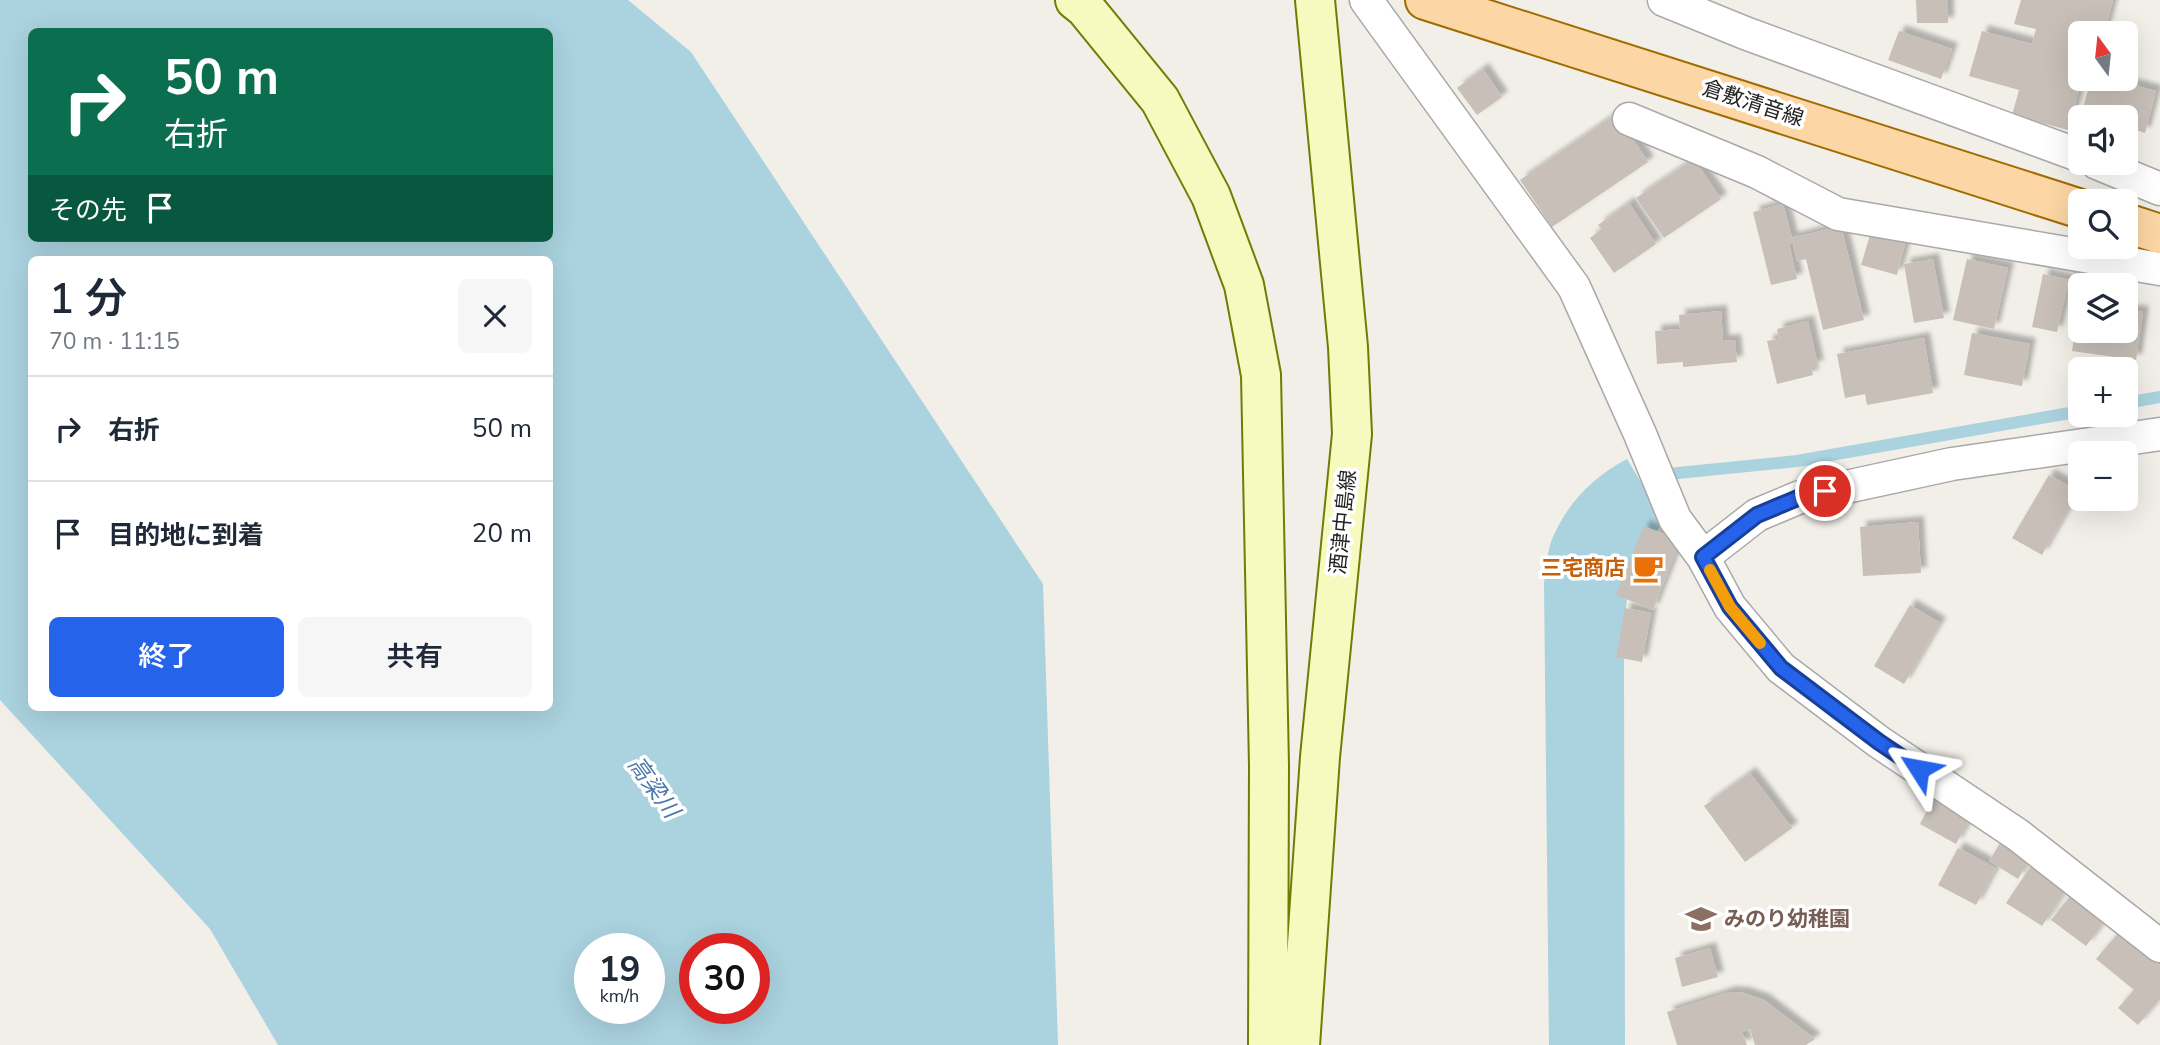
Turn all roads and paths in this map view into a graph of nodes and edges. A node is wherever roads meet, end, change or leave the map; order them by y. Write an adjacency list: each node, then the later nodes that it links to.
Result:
1 (1074, 0): 17 (main road)
2 (1315, 0): 18 (main road, 酒津中島線)
3 (1366, 0): 15 (street)
4 (1425, 0): 10 (main road, 倉敷清音線)
5 (1664, 0): 7 (street)
6 (1629, 119): 13 (street)
7 (2068, 151)
8 (2126, 175): 9 (street)
9 (2160, 189)
10 (2068, 205)
11 (2138, 227): 12 (main road)
12 (2160, 234)
13 (2160, 269)
14 (2160, 434): 15 (street)
15 (1703, 557): 16 (street)
16 (2160, 946)
17 (1268, 1045)
18 (1300, 1045)

